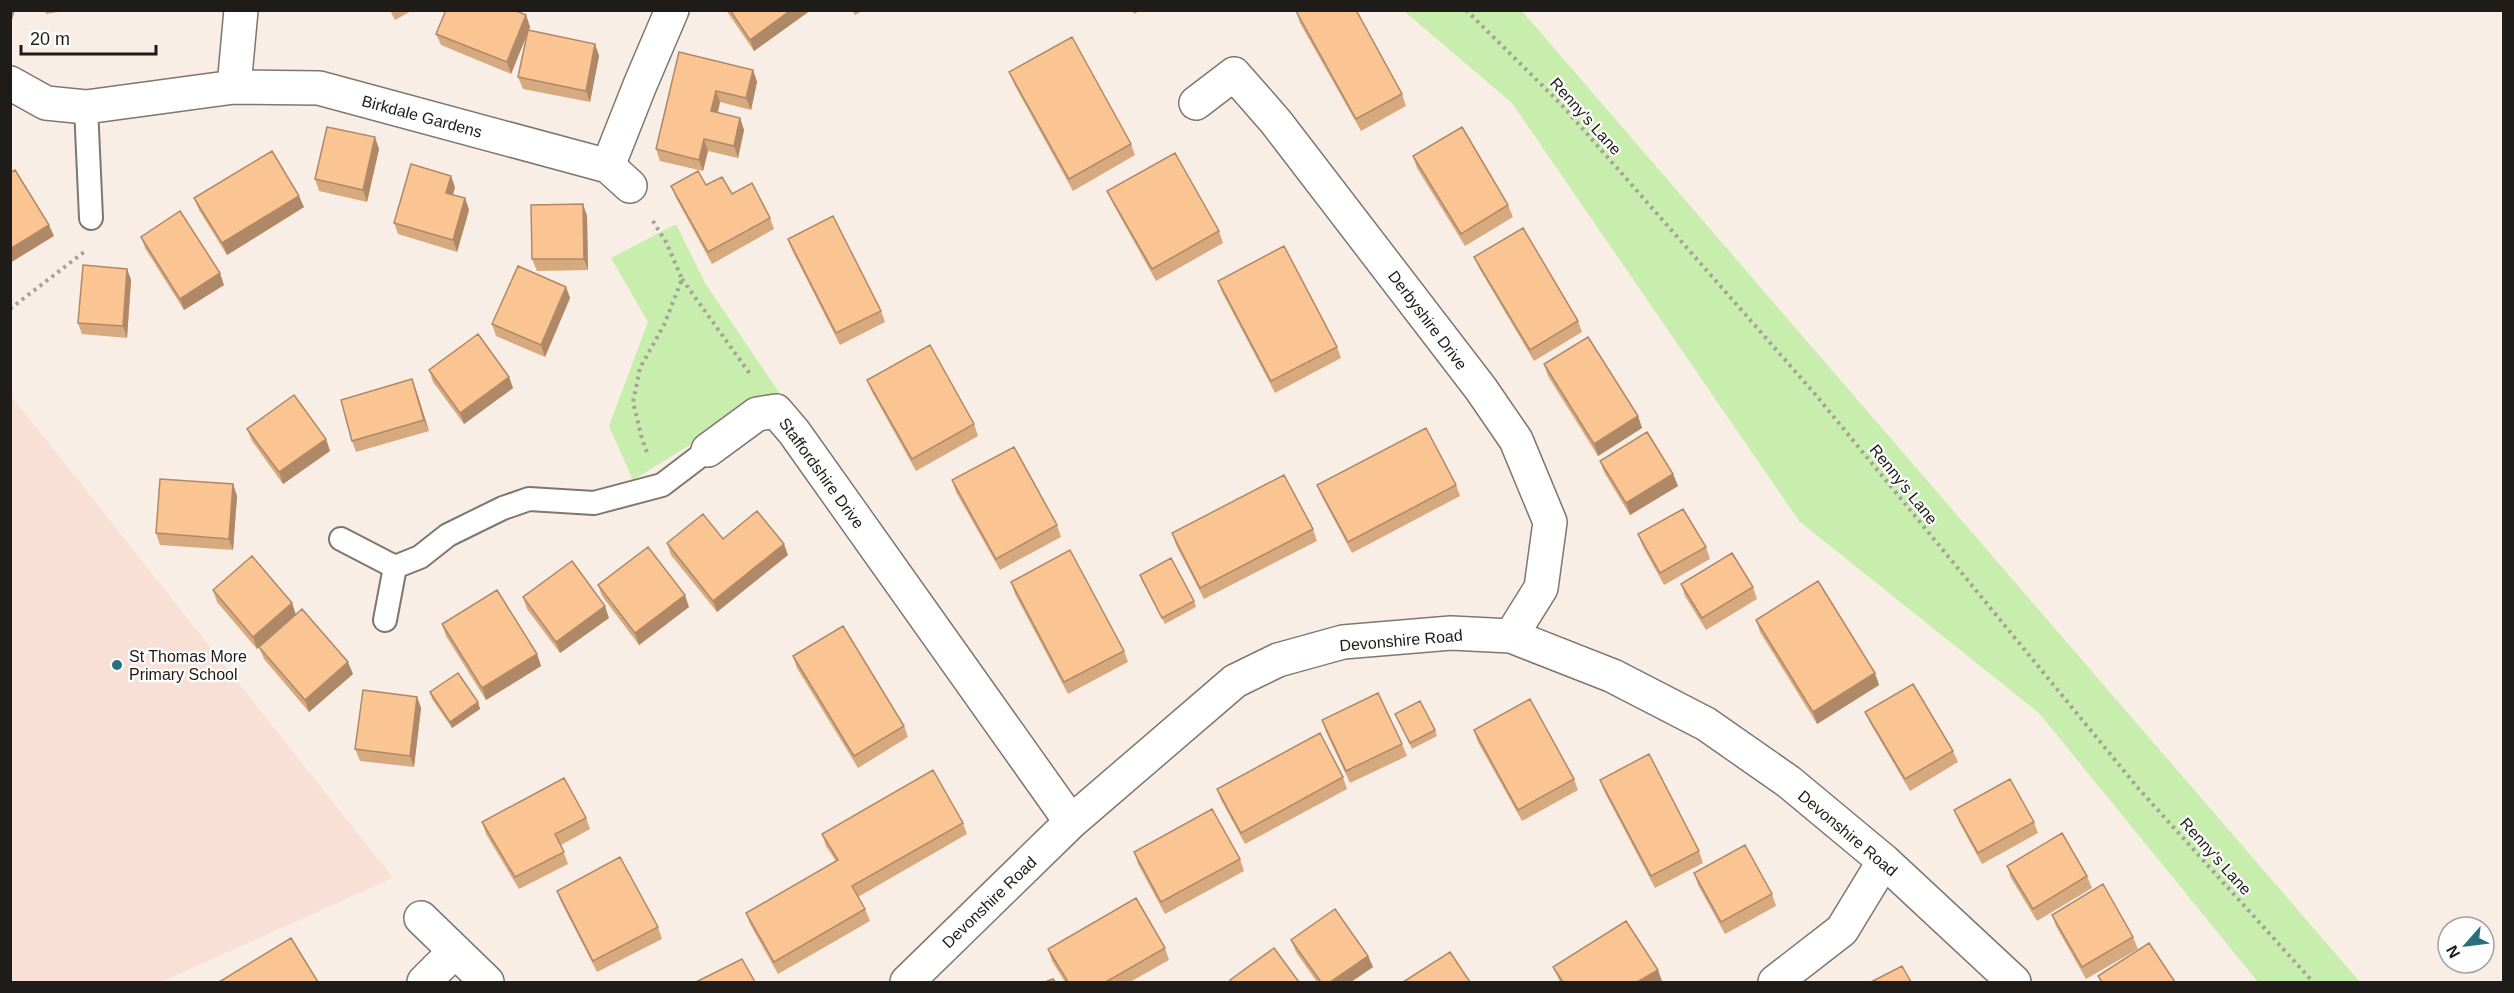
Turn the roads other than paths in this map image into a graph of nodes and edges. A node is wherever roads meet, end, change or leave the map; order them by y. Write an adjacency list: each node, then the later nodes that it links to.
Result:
1 (242, 10): 4 (street)
2 (672, 10): 4 (street, Birkdale Gardens)
3 (10, 83): 6 (street, Birkdale Gardens)
4 (234, 87): 6 (street, Birkdale Gardens)
5 (1196, 103): 12 (street, Derbyshire Drive)
6 (86, 107): 7 (lane)
7 (91, 218)
8 (708, 450): 10 (lane, Staffordshire Drive); 13 (street, Staffordshire Drive)
9 (341, 539): 10 (lane)
10 (396, 567): 11 (lane)
11 (385, 620)
12 (1511, 636): 13 (street, Devonshire Road); 14 (street, Devonshire Road)
13 (1071, 822): 19 (street, Devonshire Road)
14 (1884, 861): 20 (street); 21 (street, Devonshire Road)
15 (421, 918): 16 (street)
16 (455, 951): 17 (street); 18 (street)
17 (424, 982)
18 (487, 982)
19 (907, 982)
20 (1775, 982)
21 (2014, 982)

